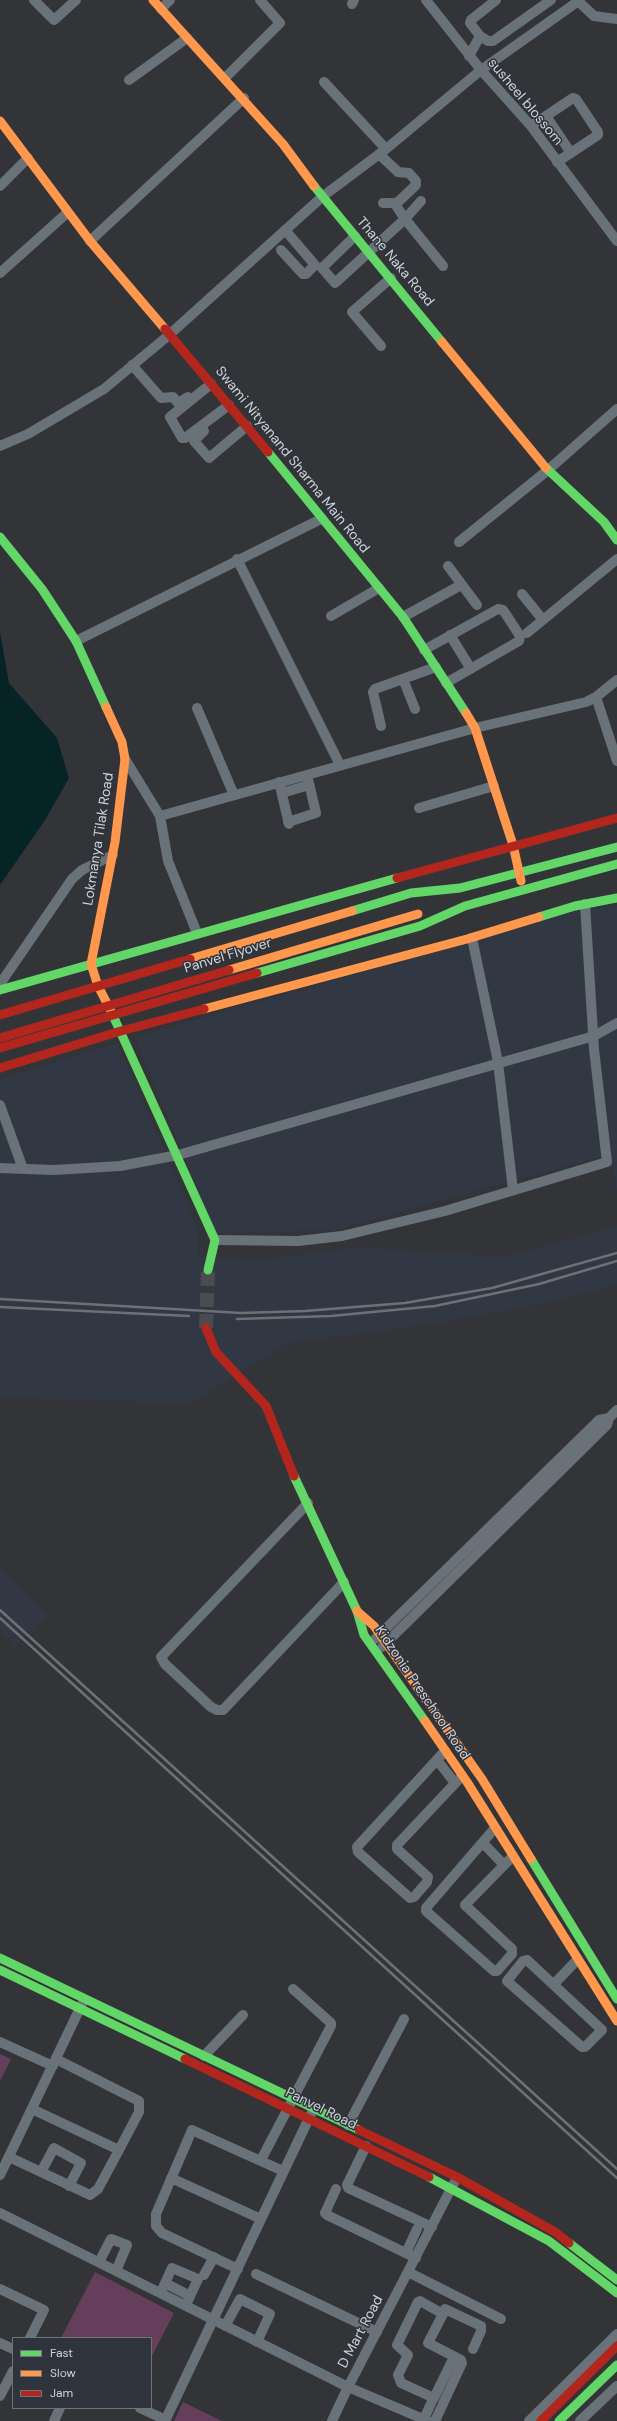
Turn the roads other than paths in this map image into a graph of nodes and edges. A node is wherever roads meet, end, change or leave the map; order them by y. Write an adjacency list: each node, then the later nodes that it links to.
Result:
1 (34, 0): 2 (street)
2 (76, 0)
3 (153, 0): 10 (main road, Thane Naka Road)
4 (170, 0): 10 (street)
5 (260, 0): 16 (street)
6 (426, 0): 14 (street, susheel blossom)
7 (496, 0): 12 (street)
8 (551, 0): 12 (street)
9 (578, 1): 11 (street); 15 (street)
10 (161, 9): 13 (main road, Thane Naka Road)
11 (617, 19)
12 (480, 36): 14 (street)
13 (187, 38): 16 (main road, Thane Naka Road); 17 (street)
14 (469, 56): 15 (street, susheel blossom)
15 (481, 70): 22 (street, susheel blossom); 23 (street)
16 (225, 78): 19 (main road, Thane Naka Road)
17 (129, 80)
18 (324, 82): 23 (street)
19 (244, 98): 28 (main road, Thane Naka Road); 36 (street)
20 (546, 116): 22 (street); 24 (street); 24 (street)
21 (0, 121): 25 (main road, Swami Nityanand Sharma Main Road)
22 (531, 126): 26 (street, susheel blossom)
23 (383, 152): 28 (street); 31 (street)
24 (571, 153): 26 (street)
25 (28, 158): 27 (street); 32 (main road, Swami Nityanand Sharma Main Road)
26 (557, 162): 37 (street, susheel blossom)
27 (0, 186)
28 (322, 197): 34 (street); 35 (main road, Thane Naka Road)
29 (421, 201): 33 (street)
30 (383, 203): 31 (street)
31 (397, 203): 33 (street)
32 (68, 213): 36 (main road, Swami Nityanand Sharma Main Road); 41 (street)
33 (405, 219): 39 (street); 40 (street)
34 (285, 230): 38 (street); 43 (street)
35 (355, 236): 39 (main road, Thane Naka Road); 39 (street)
36 (90, 241): 43 (main road, Swami Nityanand Sharma Main Road)
37 (617, 241)
38 (281, 250)
39 (369, 252): 42 (main road, Thane Naka Road)
40 (443, 266)
41 (0, 273)
42 (391, 278): 44 (street); 51 (main road, Thane Naka Road)
43 (169, 335): 45 (street); 46 (main road, Swami Nityanand Sharma Main Road)
44 (381, 346)
45 (132, 365): 46 (street); 50 (street)
46 (209, 382): 47 (main road, Swami Nityanand Sharma Main Road); 47 (street)
47 (231, 407): 49 (main road, Swami Nityanand Sharma Main Road); 49 (street)
48 (617, 409): 51 (street)
49 (247, 426): 52 (main road, Swami Nityanand Sharma Main Road)
50 (0, 446)
51 (548, 470): 54 (main road, Thane Naka Road); 55 (street)
52 (321, 519): 56 (street); 60 (main road, Swami Nityanand Sharma Main Road)
53 (0, 537): 68 (main road, Lokmanya Tilak Road)
54 (617, 540)
55 (459, 542)
56 (237, 559): 68 (street); 82 (street)
57 (617, 559): 65 (street)
58 (448, 566): 59 (street)
59 (462, 585): 62 (street); 64 (street)
60 (379, 588): 63 (street); 64 (main road, Swami Nityanand Sharma Main Road)
61 (522, 594): 65 (street)
62 (477, 605)
63 (331, 616)
64 (403, 617): 69 (main road, Swami Nityanand Sharma Main Road)
65 (543, 620): 66 (street)
66 (527, 633)
67 (450, 635): 69 (street); 71 (street); 71 (street)
68 (76, 641): 80 (main road, Lokmanya Tilak Road)
69 (424, 650): 70 (main road, Swami Nityanand Sharma Main Road)
70 (436, 667): 72 (street); 74 (main road, Swami Nityanand Sharma Main Road)
71 (471, 669): 74 (street)
72 (403, 679): 77 (street); 78 (street)
73 (617, 680): 75 (street)
74 (446, 683): 79 (main road, Swami Nityanand Sharma Main Road)
75 (596, 698): 79 (street); 81 (street)
76 (197, 708): 88 (street)
77 (415, 709)
78 (381, 726)
79 (475, 728): 82 (street); 86 (main road, Swami Nityanand Sharma Main Road)
80 (125, 759): 90 (street); 94 (main road, Lokmanya Tilak Road)
81 (617, 761)
82 (340, 765): 83 (street)
83 (307, 775): 84 (street); 85 (street)
84 (279, 782): 87 (street); 88 (street)
85 (310, 786): 87 (street); 87 (street)
86 (494, 786): 89 (street); 92 (main road, Swami Nityanand Sharma Main Road)
87 (282, 793)
88 (234, 795): 90 (street)
89 (419, 808)
90 (160, 816): 103 (street)
91 (617, 818): 92 (main road)
92 (513, 845): 96 (main road, Swami Nityanand Sharma Main Road); 103 (main road)
93 (617, 847): 96 (main road)
94 (113, 855): 105 (main road, Lokmanya Tilak Road); 106 (street)
95 (617, 864): 98 (main road)
96 (519, 873): 97 (main road); 98 (main road, Swami Nityanand Sharma Main Road)
97 (460, 888): 100 (main road); 107 (main road)
98 (524, 890): 102 (main road)
99 (617, 898): 101 (main road)
100 (421, 902)
101 (585, 904): 104 (main road); 115 (street)
102 (465, 906): 112 (main road); 116 (main road, Panvel Flyover, bridge)
103 (198, 933): 105 (main road)
104 (472, 938): 114 (main road); 118 (street)
105 (91, 964): 107 (main road); 108 (main road)
106 (0, 984)
107 (98, 986): 111 (main road); 112 (main road)
108 (0, 990)
109 (116, 993): 110 (main road)
110 (93, 1000)
111 (0, 1015)
112 (114, 1016): 114 (main road); 117 (main road)
113 (617, 1023): 115 (street)
114 (121, 1031): 119 (main road); 121 (main road)
115 (594, 1036): 118 (street); 124 (street)
116 (0, 1038)
117 (0, 1048)
118 (498, 1062): 121 (street); 124 (street)
119 (0, 1068)
120 (0, 1105): 123 (street)
121 (178, 1155): 123 (street); 125 (main road)
122 (0, 1168): 123 (street)
123 (22, 1169)
124 (513, 1190): 125 (street)
125 (215, 1240): 126 (main road)
126 (208, 1270)
127 (206, 1328): 129 (main road)
128 (614, 1414): 130 (street)
129 (308, 1503): 131 (main road); 131 (street)
130 (509, 1515): 133 (street); 135 (street)
131 (344, 1582): 132 (main road)
132 (357, 1611): 133 (main road, Kidzonia Preschool Road); 134 (main road, Kidzonia Preschool Road)
133 (380, 1635): 134 (street); 135 (main road, Kidzonia Preschool Road)
134 (370, 1644): 136 (main road, Kidzonia Preschool Road)
135 (386, 1644): 136 (street); 144 (main road, Kidzonia Preschool Road)
136 (376, 1653): 137 (main road, Kidzonia Preschool Road)
137 (445, 1751): 138 (street); 139 (main road, Kidzonia Preschool Road)
138 (437, 1760): 139 (street); 139 (street)
139 (459, 1779): 140 (main road, Kidzonia Preschool Road)
140 (495, 1828): 141 (street); 142 (main road, Kidzonia Preschool Road)
141 (482, 1843): 143 (street); 143 (street)
142 (513, 1856): 143 (street); 145 (main road, Kidzonia Preschool Road)
143 (504, 1865)
144 (538, 1872): 145 (main road); 152 (main road, Kidzonia Preschool Road)
145 (528, 1880): 147 (main road, Kidzonia Preschool Road)
146 (0, 1958): 151 (main road, Panvel Road)
147 (577, 1960): 149 (street); 156 (main road, Kidzonia Preschool Road)
148 (0, 1970): 153 (main road, Panvel Road)
149 (554, 1984): 157 (street); 157 (street)
150 (293, 1989): 161 (street)
151 (85, 1999): 153 (street); 159 (main road, Panvel Road)
152 (617, 1999)
153 (80, 2008): 160 (street); 163 (main road, Panvel Road)
154 (243, 2015): 159 (street)
155 (404, 2019): 166 (street)
156 (616, 2019): 157 (street)
157 (602, 2030)
158 (0, 2042): 160 (street)
159 (204, 2056): 161 (main road, Panvel Road)
160 (54, 2062): 162 (street); 168 (street)
161 (294, 2099): 163 (street); 164 (main road, Panvel Road)
162 (32, 2108): 168 (street); 169 (street)
163 (288, 2109): 165 (main road, Panvel Road); 170 (street)
164 (314, 2109): 165 (street); 166 (main road, Panvel Road)
165 (308, 2118): 167 (main road, Panvel Road); 172 (street)
166 (348, 2125): 174 (main road, Panvel Road)
167 (366, 2146): 177 (main road, Panvel Road); 181 (street)
168 (119, 2150): 176 (street)
169 (9, 2156): 171 (street); 173 (street)
170 (261, 2160): 172 (street); 175 (street)
171 (42, 2169): 176 (street); 176 (street)
172 (283, 2171): 180 (street)
173 (0, 2173)
174 (457, 2177): 177 (street, D Mart Road); 192 (main road, Panvel Road)
175 (171, 2178): 180 (street); 184 (street)
176 (70, 2183)
177 (452, 2188): 181 (street, D Mart Road); 195 (main road, Panvel Road)
178 (336, 2189): 183 (street)
179 (0, 2214): 186 (street, D Mart Road)
180 (261, 2219): 187 (street)
181 (432, 2227): 185 (street, D Mart Road)
182 (417, 2230): 183 (street)
183 (406, 2253): 185 (street)
184 (214, 2257): 187 (street); 191 (street)
185 (416, 2258): 189 (street, D Mart Road)
186 (99, 2262): 188 (street, D Mart Road); 188 (street)
187 (238, 2269): 199 (street)
188 (116, 2271): 193 (street, D Mart Road)
189 (408, 2272): 196 (street); 201 (street, D Mart Road)
190 (256, 2274): 201 (street)
191 (204, 2276)
192 (617, 2280)
193 (163, 2288): 197 (street, D Mart Road); 197 (street)
194 (0, 2289): 203 (street)
195 (617, 2293)
196 (453, 2295): 198 (street); 208 (street)
197 (186, 2299): 199 (street, D Mart Road)
198 (501, 2319)
199 (213, 2320): 200 (street, D Mart Road); 218 (street)
200 (225, 2326): 204 (street, D Mart Road); 204 (street)
201 (377, 2332): 213 (street, D Mart Road)
202 (617, 2334): 223 (street)
203 (30, 2337)
204 (257, 2342): 213 (street, D Mart Road)
205 (0, 2343): 207 (street)
206 (617, 2346): 224 (main road)
207 (12, 2349)
208 (473, 2349)
209 (454, 2357): 209 (street); 222 (street)
210 (617, 2365): 225 (main road)
211 (12, 2373): 214 (street)
212 (617, 2386): 226 (street)
213 (348, 2387): 219 (street); 221 (street)
214 (0, 2396)
215 (432, 2401): 219 (street)
216 (60, 2409): 220 (street)
217 (142, 2409): 218 (street)
218 (166, 2420)
219 (423, 2420)
220 (54, 2421)
221 (332, 2421)
222 (435, 2421)
223 (529, 2421)
224 (541, 2421)
225 (559, 2421)
226 (580, 2421)

